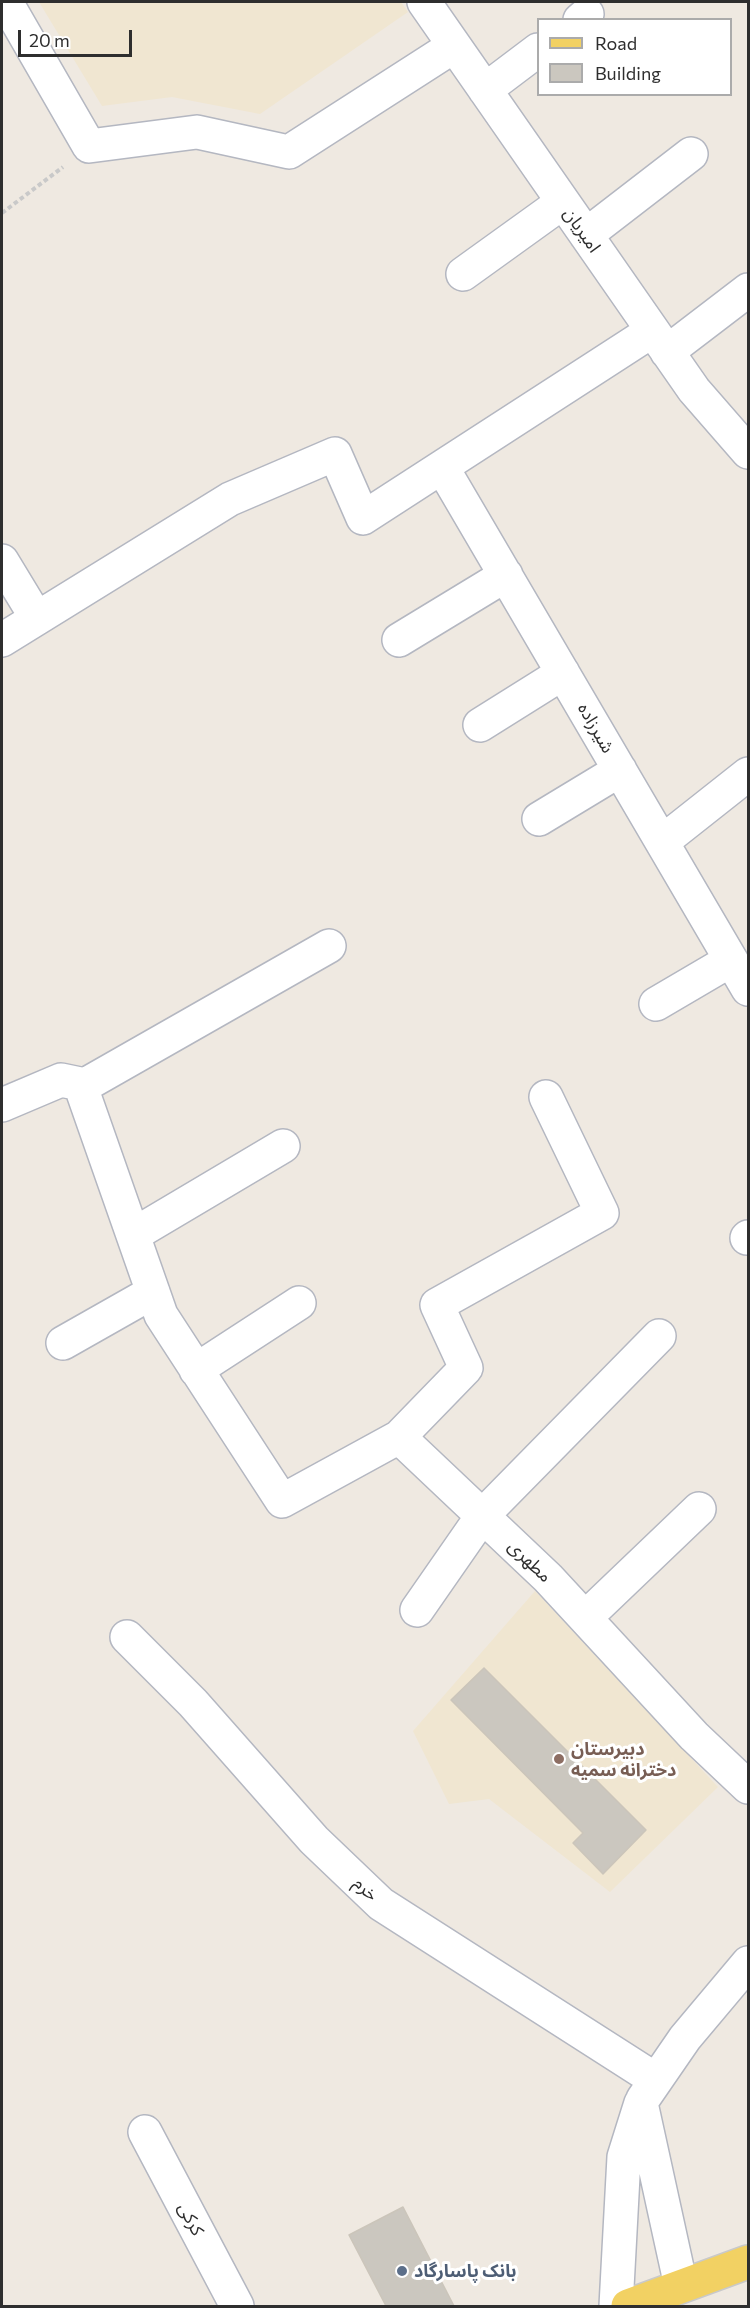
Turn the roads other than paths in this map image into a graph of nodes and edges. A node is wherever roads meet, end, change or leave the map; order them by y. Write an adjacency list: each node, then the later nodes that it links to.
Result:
1 (6, 2): 3 (street)
2 (424, 2): 3 (street, امیریان)
3 (454, 46): 5 (street, امیریان)
4 (537, 51): 5 (street)
5 (485, 90): 7 (street, امیریان)
6 (691, 154): 8 (street)
7 (563, 202): 8 (street, امیریان); 9 (street)
8 (586, 235): 11 (street, امیریان)
9 (463, 274)
10 (748, 290): 11 (street)
11 (659, 341): 12 (street, امیریان); 13 (street)
12 (748, 452)
13 (442, 467): 15 (street, شیرزاده); 16 (street)
14 (2, 561): 16 (street)
15 (506, 575): 18 (street); 19 (street, شیرزاده)
16 (36, 617): 17 (street)
17 (2, 640)
18 (399, 640)
19 (563, 673): 20 (street); 21 (street, شیرزاده)
20 (480, 725)
21 (621, 770): 23 (street); 24 (street, شیرزاده)
22 (748, 774): 24 (street)
23 (540, 819)
24 (662, 842): 26 (street, شیرزاده)
25 (329, 946): 29 (street)
26 (731, 960): 27 (street, شیرزاده); 28 (street)
27 (748, 989)
28 (656, 1004)
29 (80, 1084): 31 (street); 33 (street)
30 (546, 1097): 39 (street)
31 (2, 1105)
32 (283, 1146): 33 (street)
33 (133, 1234): 34 (street)
34 (153, 1292): 37 (street); 38 (street)
35 (299, 1303): 38 (street)
36 (659, 1336): 41 (street)
37 (63, 1343)
38 (196, 1370): 39 (street)
39 (399, 1437): 41 (street, مطهری)
40 (699, 1509): 43 (street)
41 (483, 1515): 42 (street); 43 (street, مطهری)
42 (417, 1610)
43 (585, 1618): 45 (street, مطهری)
44 (127, 1637): 47 (street, خرم)
45 (748, 1787)
46 (748, 1963): 47 (street)
47 (648, 2091): 50 (street); 52 (street)
48 (145, 2132): 51 (street, کرکی)
49 (748, 2262): 50 (main road)
50 (681, 2286): 53 (main road)
51 (237, 2307)
52 (616, 2307)
53 (628, 2307)

